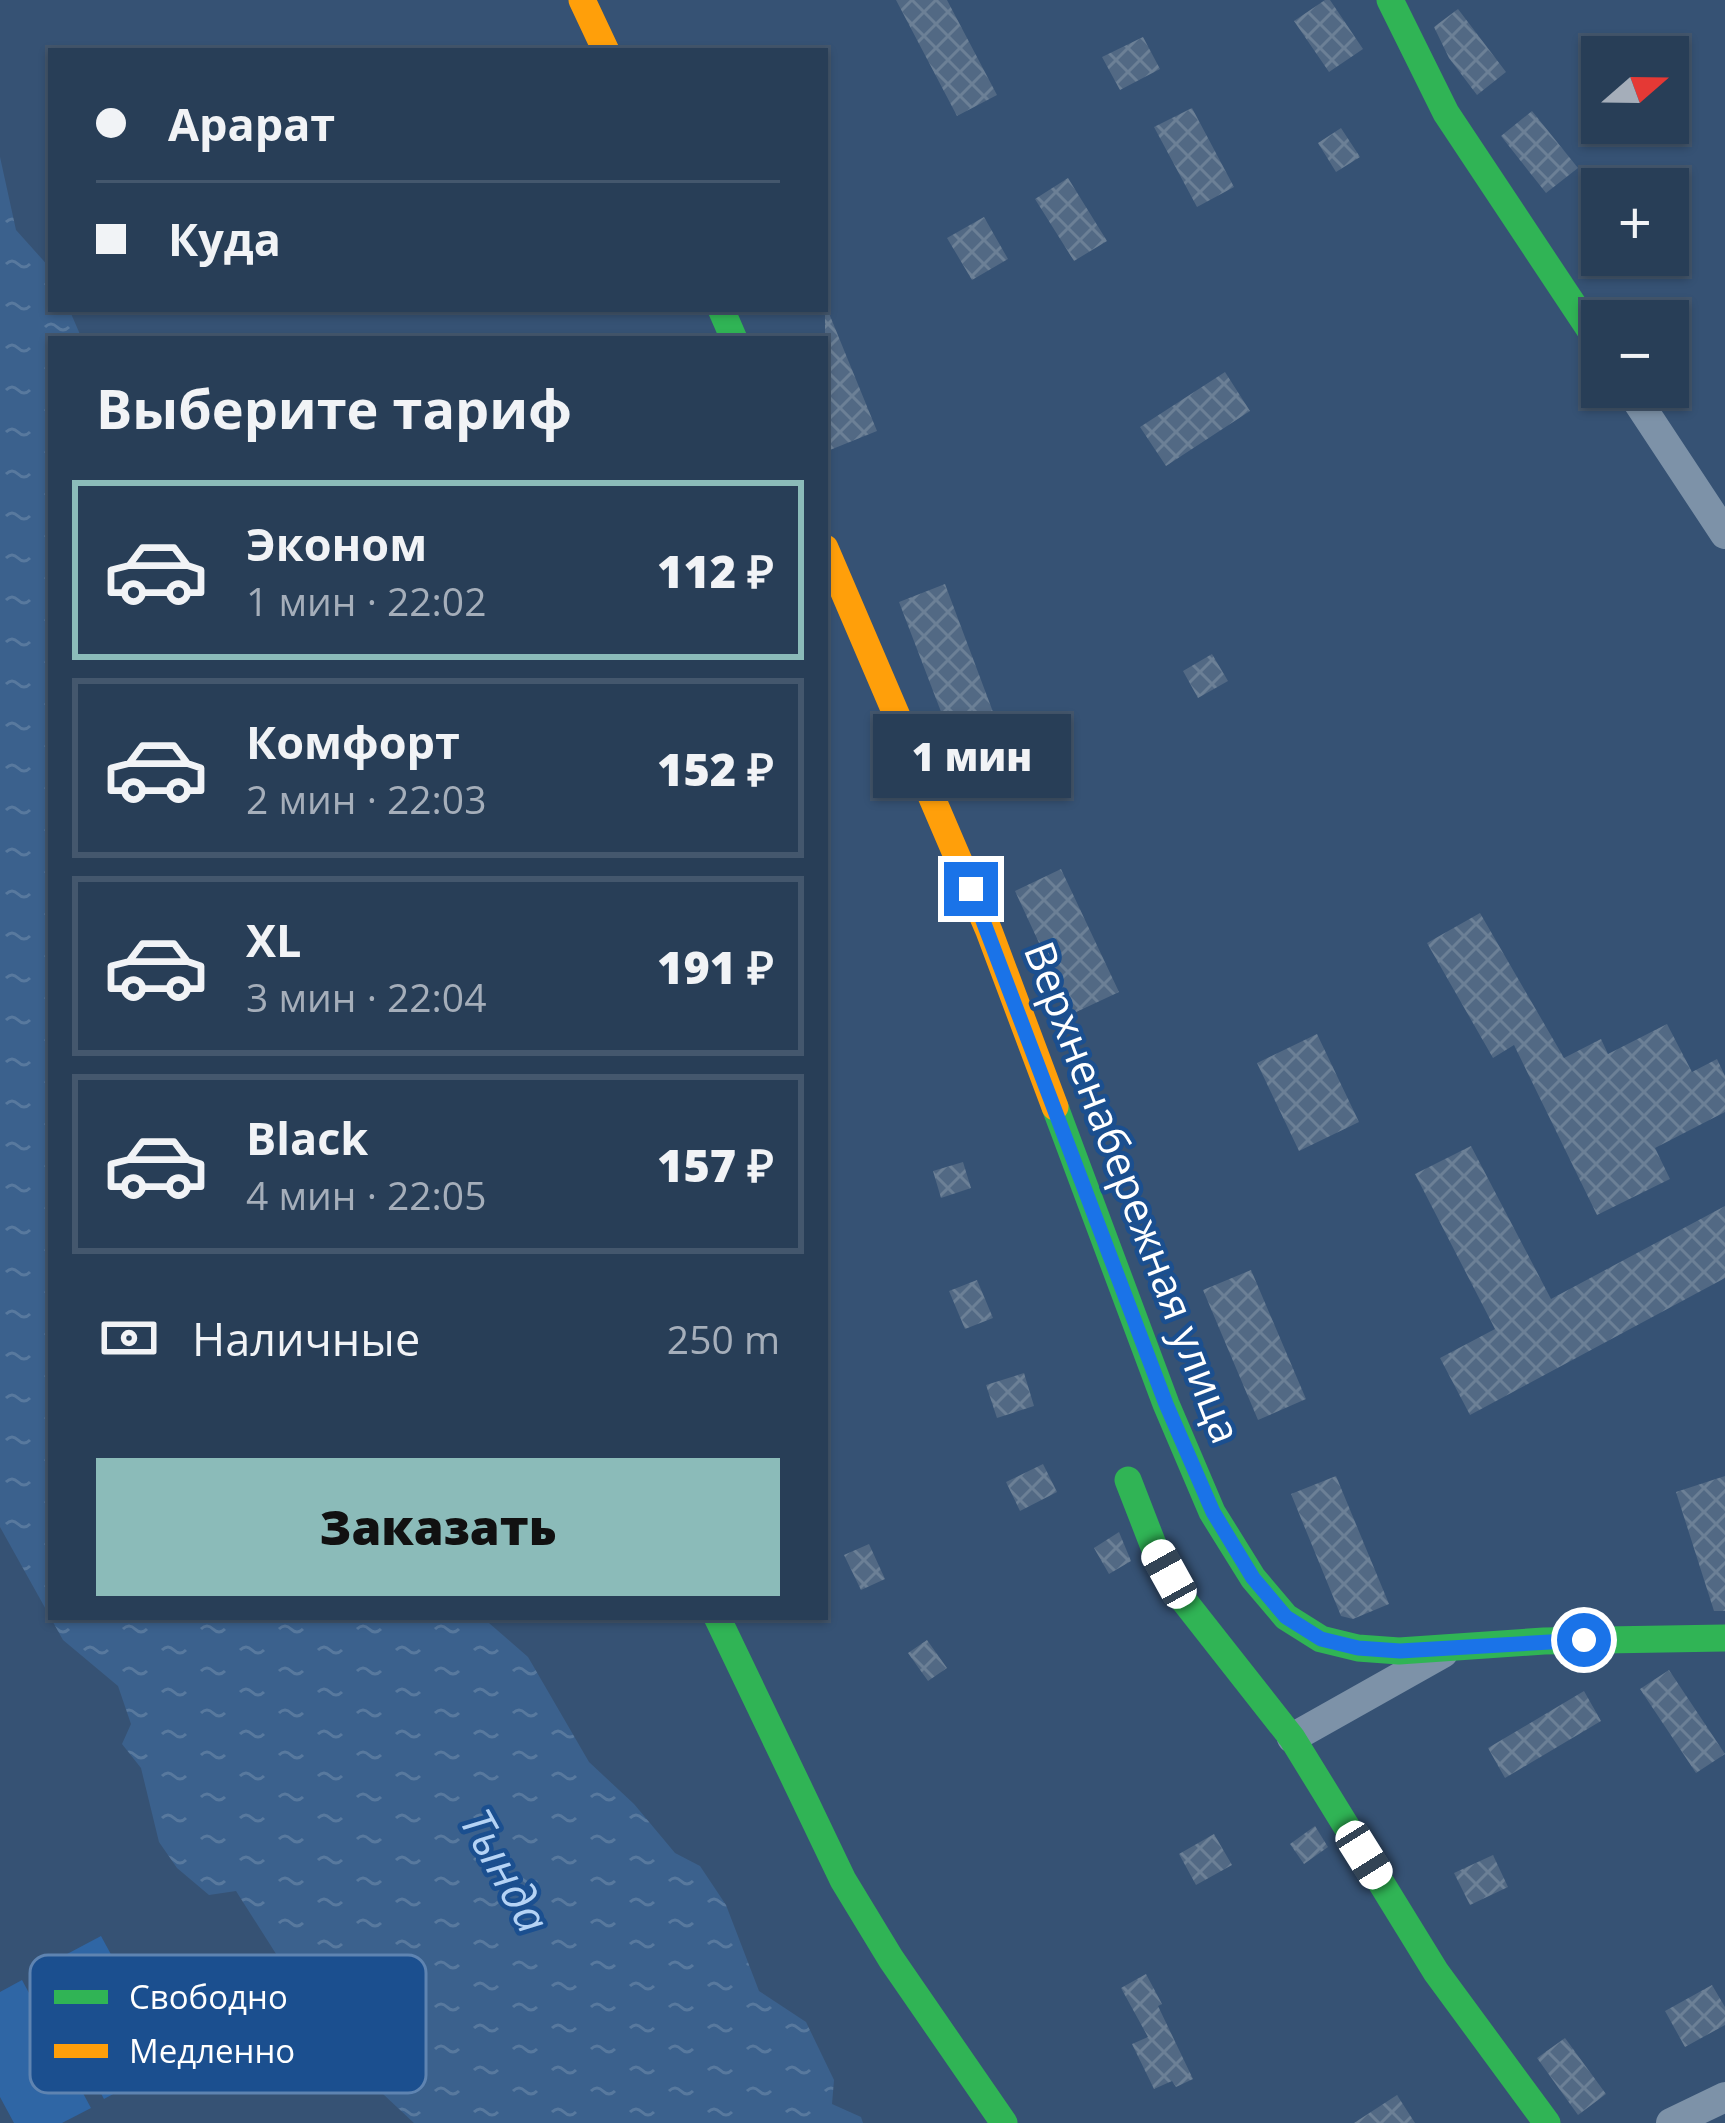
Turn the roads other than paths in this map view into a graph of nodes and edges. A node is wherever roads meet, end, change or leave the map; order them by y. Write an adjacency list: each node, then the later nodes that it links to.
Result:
1 (582, 0): 3 (street)
2 (1390, 0): 4 (street)
3 (605, 48)
4 (1581, 317)
5 (1642, 408): 6 (street)
6 (1725, 534)
7 (828, 555): 11 (street, Верхненабережная улица)
8 (1128, 1480): 12 (street)
9 (718, 1620): 14 (street)
10 (1725, 1638): 11 (street)
11 (1454, 1647): 12 (street)
12 (1292, 1738): 15 (street)
13 (1725, 2096): 16 (street)
14 (1004, 2123)
15 (1547, 2123)
16 (1671, 2123)

